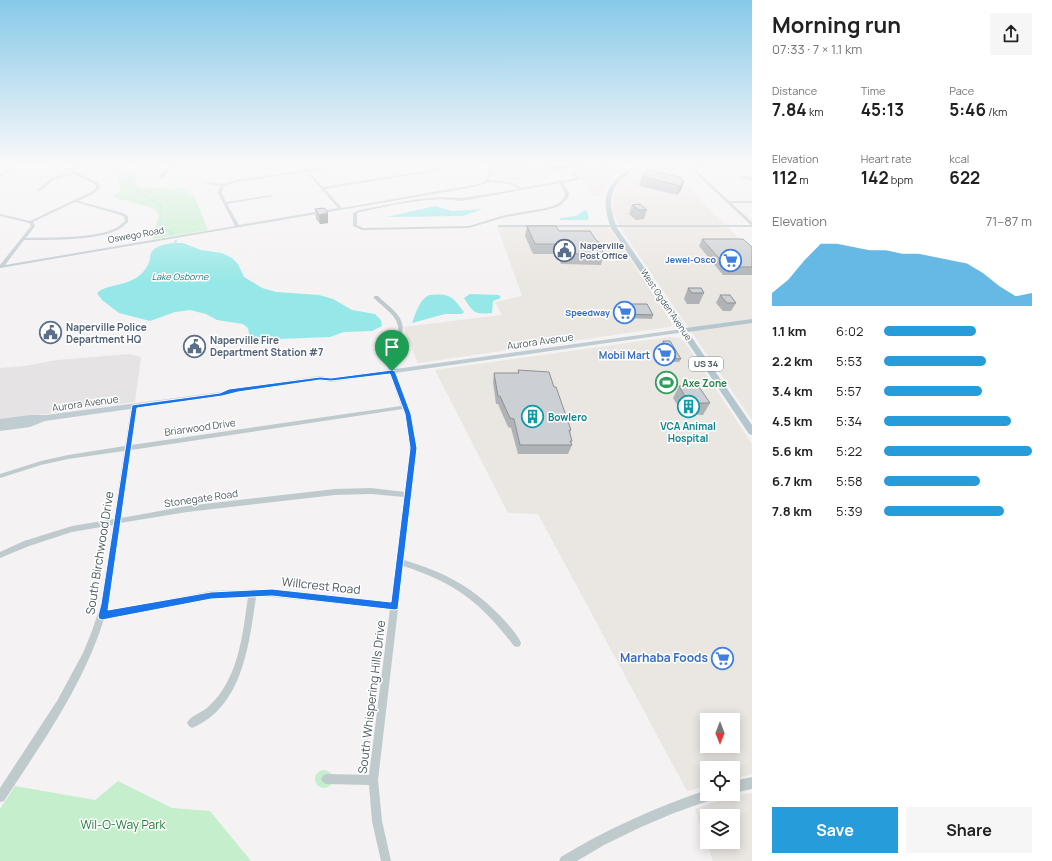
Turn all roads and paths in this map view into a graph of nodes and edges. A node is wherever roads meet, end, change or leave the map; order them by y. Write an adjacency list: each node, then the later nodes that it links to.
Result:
1 (69, 203): 12 (street)
2 (82, 203): 17 (street)
3 (226, 203): 14 (street)
4 (336, 203): 10 (street)
5 (375, 203): 10 (street, Oswego Road)
6 (405, 203): 7 (street)
7 (561, 203)
8 (608, 203): 16 (main road, West Ogden Avenue / US 34)
9 (730, 203): 13 (street)
10 (341, 209): 14 (street, Oswego Road)
11 (0, 215): 12 (street)
12 (30, 222): 17 (street)
13 (750, 225): 16 (street)
14 (238, 226): 18 (street, Oswego Road)
15 (499, 226): 16 (street)
16 (613, 226): 21 (main road, West Ogden Avenue / US 34)
17 (24, 239): 18 (street)
18 (0, 267)
19 (376, 297): 22 (street, South Whispering Hills Drive)
20 (752, 321): 21 (main road, Aurora Avenue)
21 (683, 331): 22 (main road, Aurora Avenue); 28 (main road, West Ogden Avenue / US 34)
22 (392, 371): 23 (main road, Aurora Avenue); 24 (street, South Whispering Hills Drive)
23 (134, 407): 25 (main road, Aurora Avenue); 29 (street, South Birchwood Drive)
24 (405, 407): 29 (street, Briarwood Drive); 31 (street, South Whispering Hills Drive)
25 (46, 418): 26 (main road, Aurora Avenue); 27 (main road, Aurora Avenue)
26 (0, 422)
27 (0, 428)
28 (752, 432)
29 (128, 448): 30 (street, Briarwood Drive); 32 (street, South Birchwood Drive)
30 (0, 476)
31 (409, 495): 32 (street, Stonegate Road); 34 (street, South Whispering Hills Drive)
32 (118, 521): 33 (street, Stonegate Road); 37 (street, South Birchwood Drive)
33 (0, 555)
34 (401, 562): 36 (street, South Whispering Hills Drive); 38 (street)
35 (253, 593): 36 (street, Willcrest Road); 37 (street, Willcrest Road); 39 (street)
36 (395, 606): 41 (street, South Whispering Hills Drive)
37 (102, 616): 44 (street, South Birchwood Drive)
38 (517, 643)
39 (192, 723)
40 (326, 779): 41 (street)
41 (374, 780): 46 (street, South Whispering Hills Drive)
42 (752, 783): 43 (street)
43 (740, 786)
44 (0, 798)
45 (700, 798): 47 (street)
46 (386, 861)
47 (565, 861)

